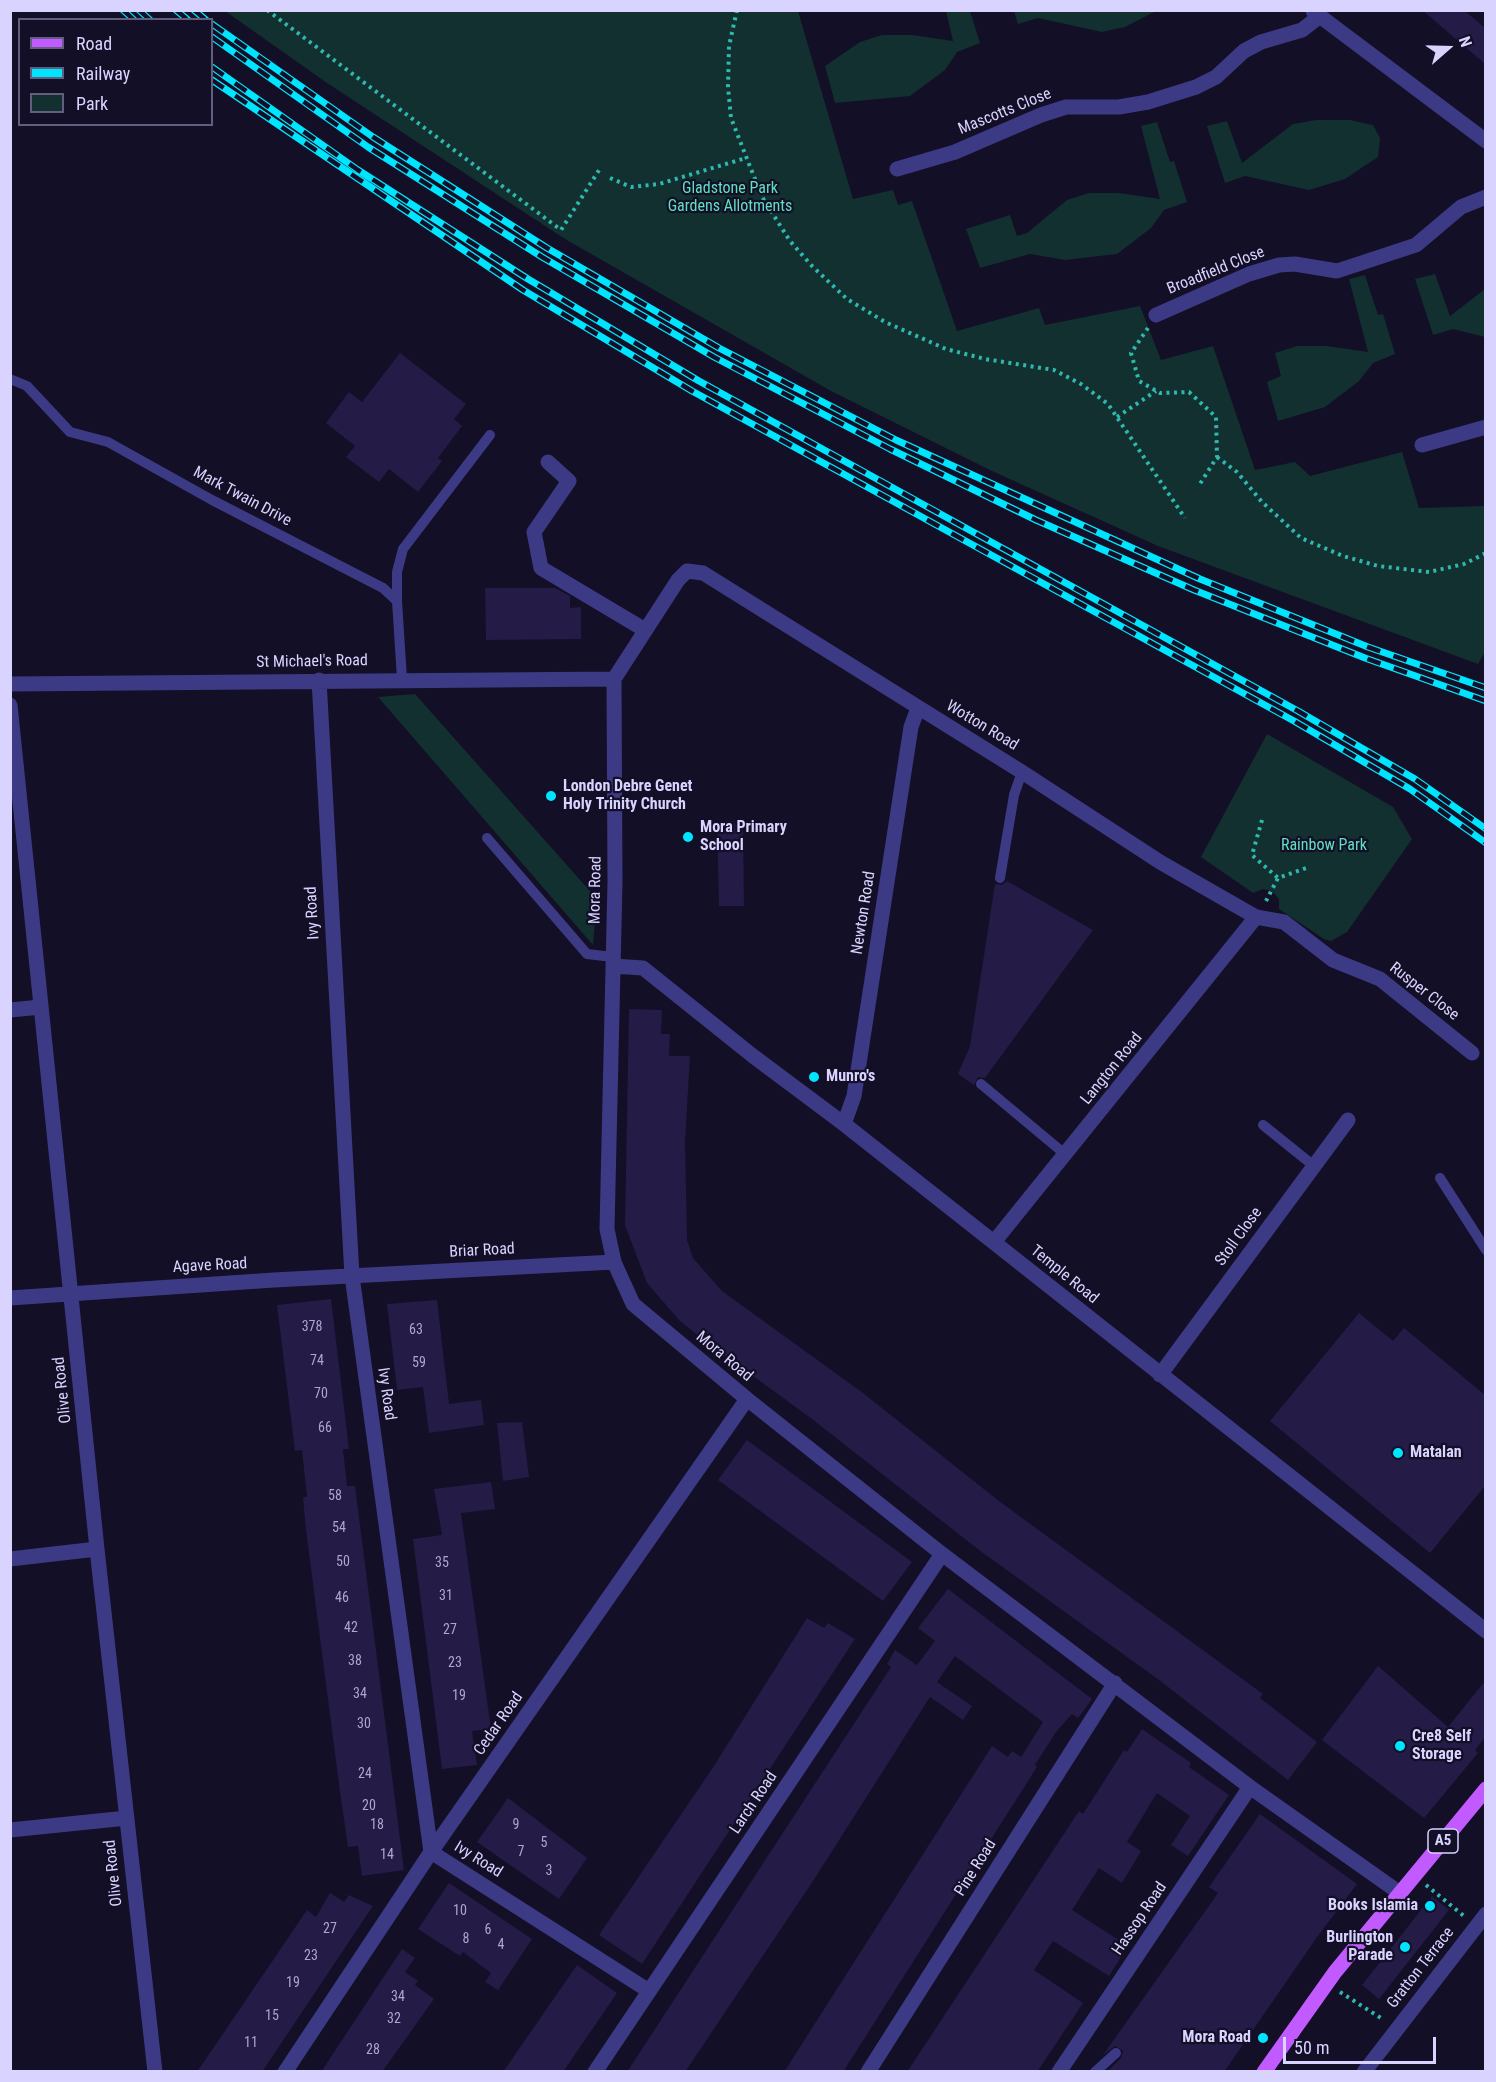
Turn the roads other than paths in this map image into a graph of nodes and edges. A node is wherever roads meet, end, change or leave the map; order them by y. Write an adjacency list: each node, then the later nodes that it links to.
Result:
1 (1316, 13): 2 (street); 3 (street, Mascotts Close)
2 (1485, 141)
3 (897, 169)
4 (1485, 197): 5 (street, Broadfield Close)
5 (1156, 315)
6 (10, 379): 11 (lane, Mark Twain Drive)
7 (1485, 427): 9 (street)
8 (490, 435): 11 (lane)
9 (1422, 445)
10 (548, 462): 12 (street)
11 (397, 601): 13 (lane)
12 (645, 630): 14 (street); 18 (street, Wotton Road)
13 (402, 679): 14 (street, St Michael's Road); 15 (street, St Michael's Road)
14 (614, 679): 23 (street, Mora Road)
15 (319, 680): 16 (street, St Michael's Road); 37 (street, Ivy Road)
16 (10, 684)
17 (10, 705): 24 (street, Olive Road)
18 (918, 708): 19 (street, Wotton Road); 29 (street, Newton Road)
19 (1022, 772): 21 (lane); 22 (street, Wotton Road)
20 (487, 838): 23 (lane)
21 (1000, 878)
22 (1256, 917): 26 (street, Rusper Close); 31 (street, Langton Road)
23 (613, 961): 29 (street, Temple Road); 36 (street, Mora Road)
24 (40, 1007): 25 (street); 38 (street, Olive Road)
25 (10, 1010)
26 (1472, 1053)
27 (981, 1084): 31 (lane)
28 (1348, 1120): 32 (street, Stoll Close)
29 (844, 1124): 34 (street, Temple Road)
30 (1263, 1125): 32 (lane)
31 (1066, 1155): 34 (street, Langton Road)
32 (1314, 1166): 40 (street, Stoll Close)
33 (1440, 1178): 35 (lane)
34 (994, 1242): 40 (street, Temple Road)
35 (1485, 1250)
36 (614, 1262): 37 (street, Briar Road); 41 (street, Mora Road)
37 (352, 1276): 38 (street, Agave Road); 51 (street, Ivy Road)
38 (71, 1293): 39 (street, Agave Road); 42 (street, Olive Road)
39 (10, 1298)
40 (1160, 1375): 45 (street, Temple Road)
41 (747, 1400): 43 (street, Mora Road); 51 (street, Cedar Road)
42 (97, 1549): 44 (street); 49 (street, Olive Road)
43 (942, 1554): 46 (street, Mora Road); 54 (street, Larch Road)
44 (10, 1559)
45 (1485, 1631)
46 (1115, 1683): 47 (street, Mora Road); 59 (street, Pine Road)
47 (1250, 1787): 52 (street, Mora Road); 60 (street, Hassop Road)
48 (1485, 1789): 52 (main road, A5)
49 (127, 1818): 50 (street); 56 (street, Olive Road)
50 (10, 1830)
51 (432, 1852): 54 (street, Ivy Road); 57 (street, Cedar Road)
52 (1400, 1893): 62 (main road, A5)
53 (1481, 1920): 63 (street, Gratton Terrace)
54 (649, 1991): 58 (street, Larch Road)
55 (1116, 2053): 61 (lane)
56 (155, 2072)
57 (285, 2072)
58 (595, 2072)
59 (868, 2072)
60 (1059, 2072)
61 (1095, 2072)
62 (1264, 2072)
63 (1364, 2072)

